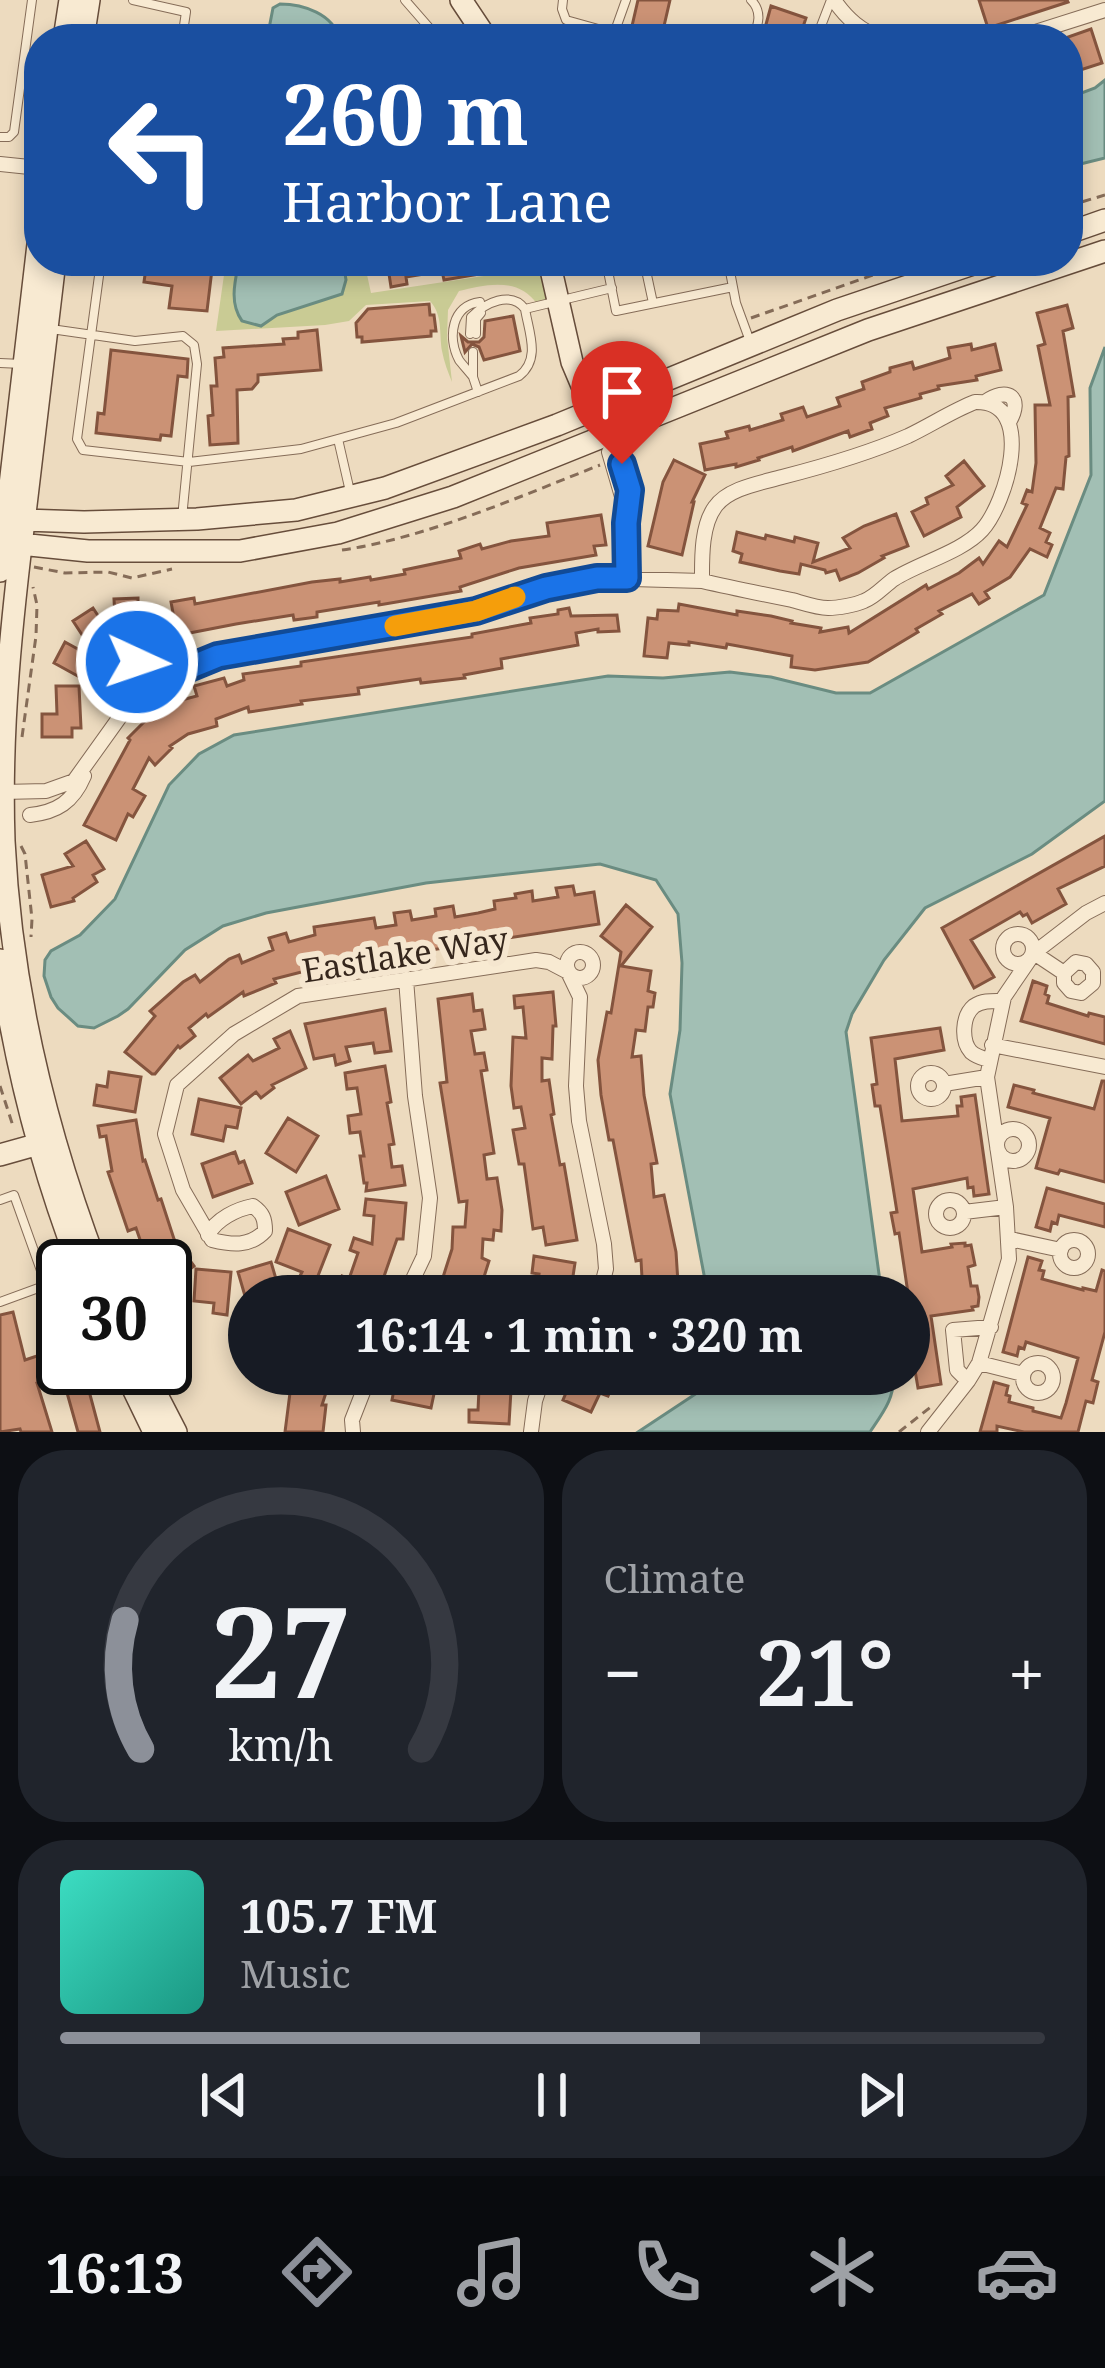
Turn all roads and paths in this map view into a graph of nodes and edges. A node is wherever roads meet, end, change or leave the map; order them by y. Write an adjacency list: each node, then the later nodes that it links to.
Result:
1 (133, 0): 5 (lane)
2 (405, 0): 6 (lane)
3 (832, 0): 7 (street)
4 (1105, 10): 8 (street)
5 (184, 24)
6 (426, 24)
7 (855, 24)
8 (1061, 24)
9 (24, 59): 10 (lane)
10 (0, 137)
11 (34, 276): 34 (main road)
12 (53, 276): 29 (main road)
13 (99, 276): 30 (lane)
14 (552, 276): 25 (main road)
15 (609, 276): 22 (lane)
16 (647, 276): 26 (lane)
17 (731, 276): 21 (lane)
18 (870, 276): 28 (path)
19 (938, 276): 31 (main road)
20 (1003, 276): 38 (main road)
21 (733, 287): 26 (lane); 28 (lane)
22 (612, 288): 25 (lane); 26 (lane)
23 (497, 301): 24 (lane); 24 (lane); 27 (lane)
24 (480, 302): 35 (lane)
25 (558, 303): 27 (lane); 37 (main road)
26 (653, 304)
27 (525, 309): 36 (lane)
28 (743, 321): 31 (lane)
29 (47, 328): 30 (lane); 43 (main road)
30 (90, 335): 40 (lane); 40 (lane)
31 (751, 346): 37 (main road)
32 (473, 352): 35 (lane)
33 (0, 363): 34 (lane)
34 (23, 364): 43 (main road)
35 (473, 375): 36 (lane)
36 (478, 392): 39 (lane)
37 (592, 411): 38 (main road); 42 (main road)
38 (606, 437): 41 (street); 41 (street); 45 (main road)
39 (338, 439): 40 (lane); 42 (lane)
40 (189, 462): 44 (lane)
41 (626, 491): 47 (street)
42 (352, 496): 44 (main road)
43 (10, 517): 44 (main road); 45 (main road)
44 (182, 519)
45 (13, 549): 46 (main road); 51 (path); 53 (main road)
46 (0, 571)
47 (627, 578): 48 (street); 49 (street)
48 (702, 581): 48 (street)
49 (174, 674): 50 (street); 50 (street)
50 (127, 707): 52 (street)
51 (16, 744)
52 (94, 755): 53 (street); 54 (street)
53 (2, 794): 69 (main road)
54 (30, 815)
55 (15, 832): 57 (path)
56 (1105, 903): 58 (street)
57 (31, 939)
58 (1031, 956): 60 (street); 62 (street)
59 (0, 961): 69 (main road)
60 (1064, 973)
61 (406, 979): 74 (street, Eastlake Way); 80 (street); 81 (street, Eastlake Way)
62 (1003, 1001): 63 (street); 63 (street)
63 (991, 1053): 64 (street); 65 (street)
64 (1105, 1067)
65 (987, 1077): 66 (street); 72 (street)
66 (944, 1084)
67 (0, 1086): 68 (path)
68 (13, 1126)
69 (45, 1142): 70 (main road); 76 (main road); 77 (main road)
70 (0, 1155)
71 (0, 1200): 79 (lane)
72 (1006, 1207): 73 (street); 75 (street)
73 (964, 1212)
74 (208, 1235)
75 (1010, 1238): 78 (street); 84 (street)
76 (72, 1239)
77 (86, 1239)
78 (1060, 1250)
79 (36, 1260)
80 (415, 1275)
81 (604, 1275)
82 (36, 1290): 83 (lane)
83 (0, 1302)
84 (991, 1327): 85 (street); 87 (street)
85 (980, 1363): 86 (street); 87 (street)
86 (1024, 1374)
87 (968, 1382): 96 (street)
88 (136, 1395): 92 (main road)
89 (156, 1395): 93 (main road)
90 (362, 1395): 94 (street)
91 (537, 1395): 95 (street)
92 (154, 1432)
93 (176, 1432)
94 (353, 1432)
95 (531, 1432)
96 (928, 1432)

